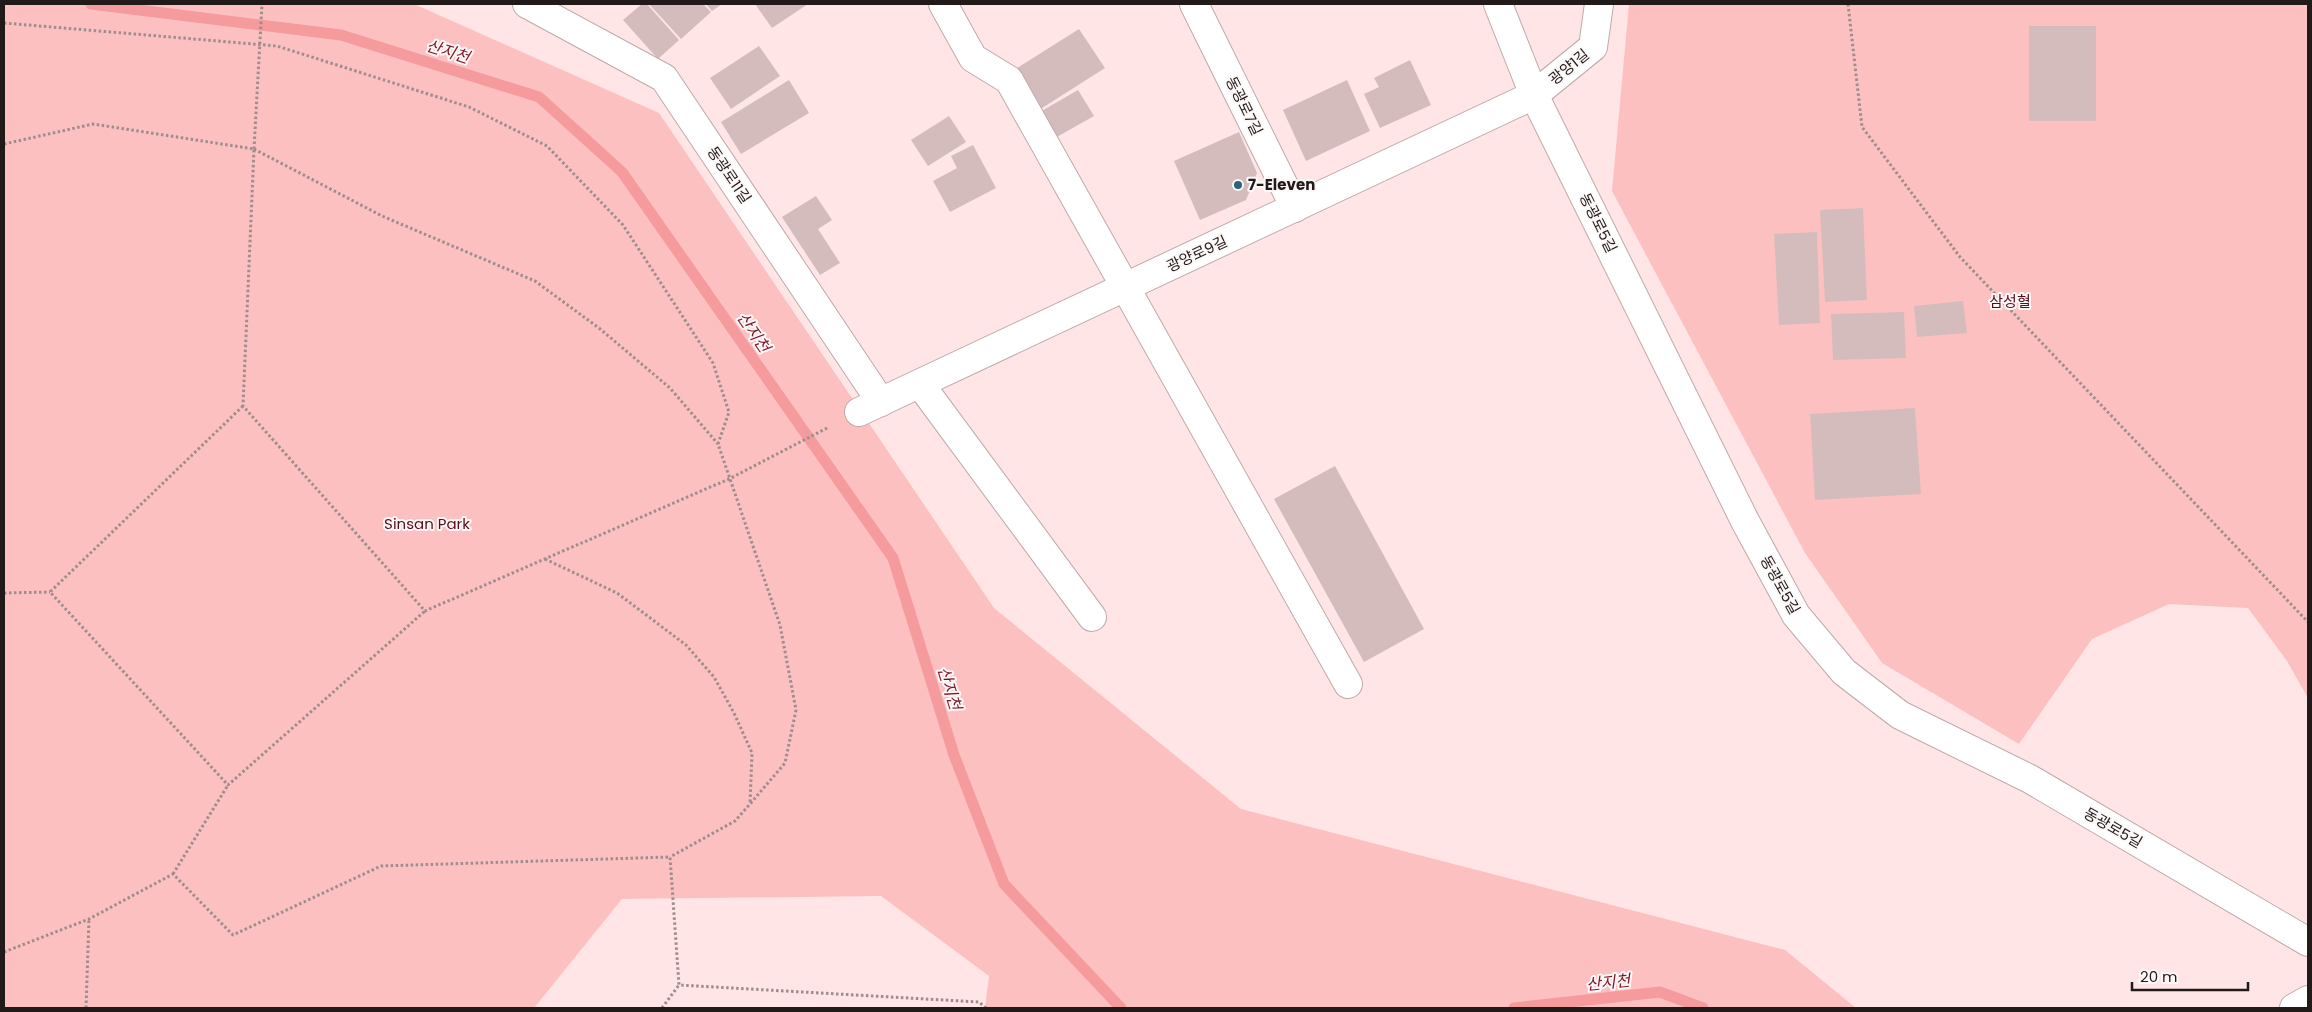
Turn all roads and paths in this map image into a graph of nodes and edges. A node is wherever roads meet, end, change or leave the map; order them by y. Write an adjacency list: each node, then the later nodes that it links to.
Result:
1 (262, 4): 11 (path, bridge)
2 (527, 4): 16 (street, 동광로11길)
3 (943, 4): 13 (street)
4 (1194, 4): 12 (street, 동광로7길)
5 (1498, 4): 9 (street, 동광로5길)
6 (1599, 4): 9 (street, 광양1길)
7 (1848, 4): 24 (path)
8 (4, 23): 17 (path)
9 (1534, 95): 12 (street, 광양로9길); 31 (street, 동광로5길)
10 (4, 144): 11 (path)
11 (254, 150): 15 (path); 17 (path)
12 (1295, 208): 13 (street, 광양로9길)
13 (1125, 288): 14 (street, 광양로9길); 25 (street)
14 (920, 384): 16 (street, 광양로9길); 23 (street)
15 (243, 406): 20 (path); 22 (path)
16 (870, 407): 18 (path)
17 (718, 444): 18 (path)
18 (729, 479): 19 (path); 27 (path)
19 (545, 558): 22 (path); 27 (path)
20 (50, 592): 21 (path); 26 (path)
21 (4, 593)
22 (425, 611): 26 (path)
23 (1092, 617)
24 (2308, 622)
25 (1348, 684)
26 (228, 785): 29 (path)
27 (750, 804): 28 (path)
28 (670, 857): 29 (path); 33 (path)
29 (173, 874): 30 (path)
30 (89, 919): 32 (path); 35 (path)
31 (2308, 942)
32 (4, 952)
33 (679, 985): 36 (path); 37 (path)
34 (2308, 1000): 38 (street)
35 (86, 1008)
36 (662, 1008)
37 (986, 1008)
38 (2294, 1008)

